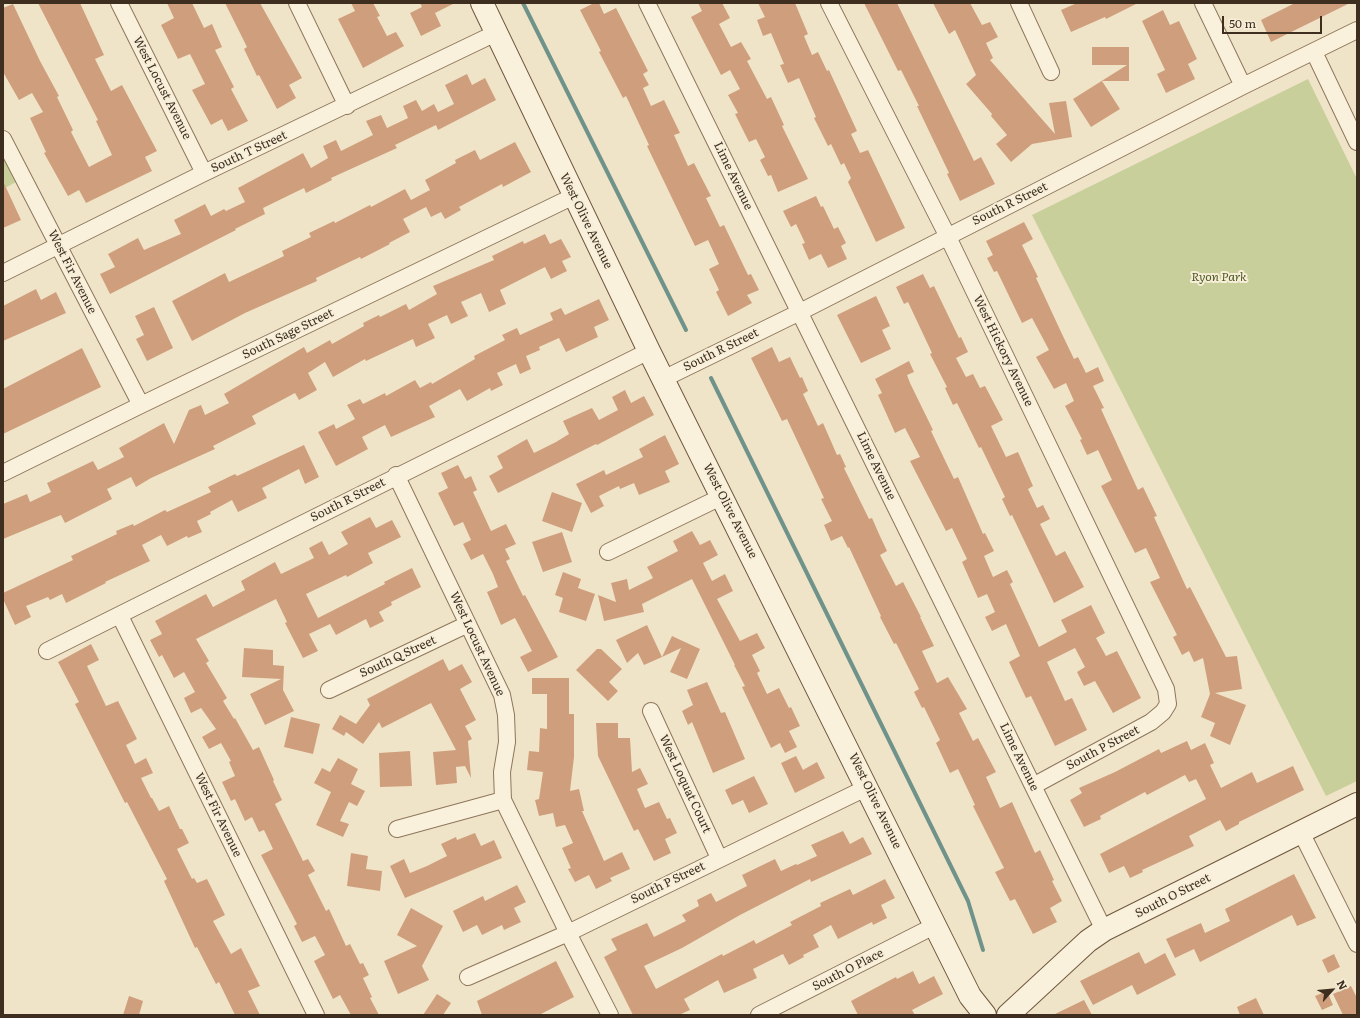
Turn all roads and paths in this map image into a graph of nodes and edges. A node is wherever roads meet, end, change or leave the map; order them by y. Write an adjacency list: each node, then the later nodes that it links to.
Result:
1 (119, 3): 16 (street, West Locust Avenue)
2 (297, 3): 13 (street)
3 (482, 3): 9 (street, West Olive Avenue)
4 (647, 3): 21 (street, Lime Avenue)
5 (829, 3): 18 (street, West Hickory Avenue)
6 (1019, 3): 11 (street)
7 (1203, 3): 12 (street)
8 (1357, 30): 10 (street, South R Street)
9 (496, 33): 13 (street, South T Street); 17 (street, West Olive Avenue)
10 (1314, 52): 12 (street, South R Street); 15 (street)
11 (1051, 72)
12 (1243, 86): 18 (street, South R Street)
13 (347, 106): 16 (street, South T Street)
14 (3, 139): 19 (street, West Fir Avenue)
15 (1357, 142)
16 (204, 173): 19 (street, South T Street)
17 (574, 196): 22 (street, West Olive Avenue); 24 (street, South Sage Street)
18 (947, 235): 21 (street, South R Street); 33 (street, West Hickory Avenue)
19 (59, 247): 20 (street, South T Street); 24 (street, West Fir Avenue)
20 (3, 273)
21 (800, 312): 23 (street, South R Street); 35 (street, Lime Avenue)
22 (649, 351): 23 (street, West Olive Avenue); 26 (street, South R Street)
23 (663, 379): 27 (street, West Olive Avenue)
24 (141, 404): 25 (street, South Sage Street)
25 (3, 473)
26 (396, 475): 29 (street, South R Street); 30 (street, West Locust Avenue)
27 (723, 496): 28 (street); 36 (street, West Olive Avenue)
28 (608, 552)
29 (120, 616): 31 (street, South R Street); 47 (street, West Fir Avenue)
30 (468, 624): 32 (street, South Q Street); 37 (street, West Locust Avenue)
31 (47, 651)
32 (329, 690)
33 (1168, 704): 35 (street, South P Street)
34 (651, 711): 41 (street, West Loquat Court)
35 (1033, 786): 43 (street, Lime Avenue)
36 (868, 787): 41 (street, South P Street); 42 (street, West Olive Avenue)
37 (503, 800): 39 (street); 44 (street, West Locust Avenue)
38 (1357, 804): 40 (street, South O Street)
39 (397, 829)
40 (1301, 832): 43 (street, South O Street); 45 (street)
41 (719, 858): 44 (street, South P Street)
42 (936, 925): 49 (street, South O Place); 50 (street, West Olive Avenue)
43 (1104, 930): 51 (street, South O Street)
44 (568, 933): 46 (street, South P Street); 48 (street, West Locust Avenue)
45 (1357, 944)
46 (468, 977)
47 (316, 1015)
48 (610, 1015)
49 (759, 1015)
50 (986, 1015)
51 (1008, 1015)

